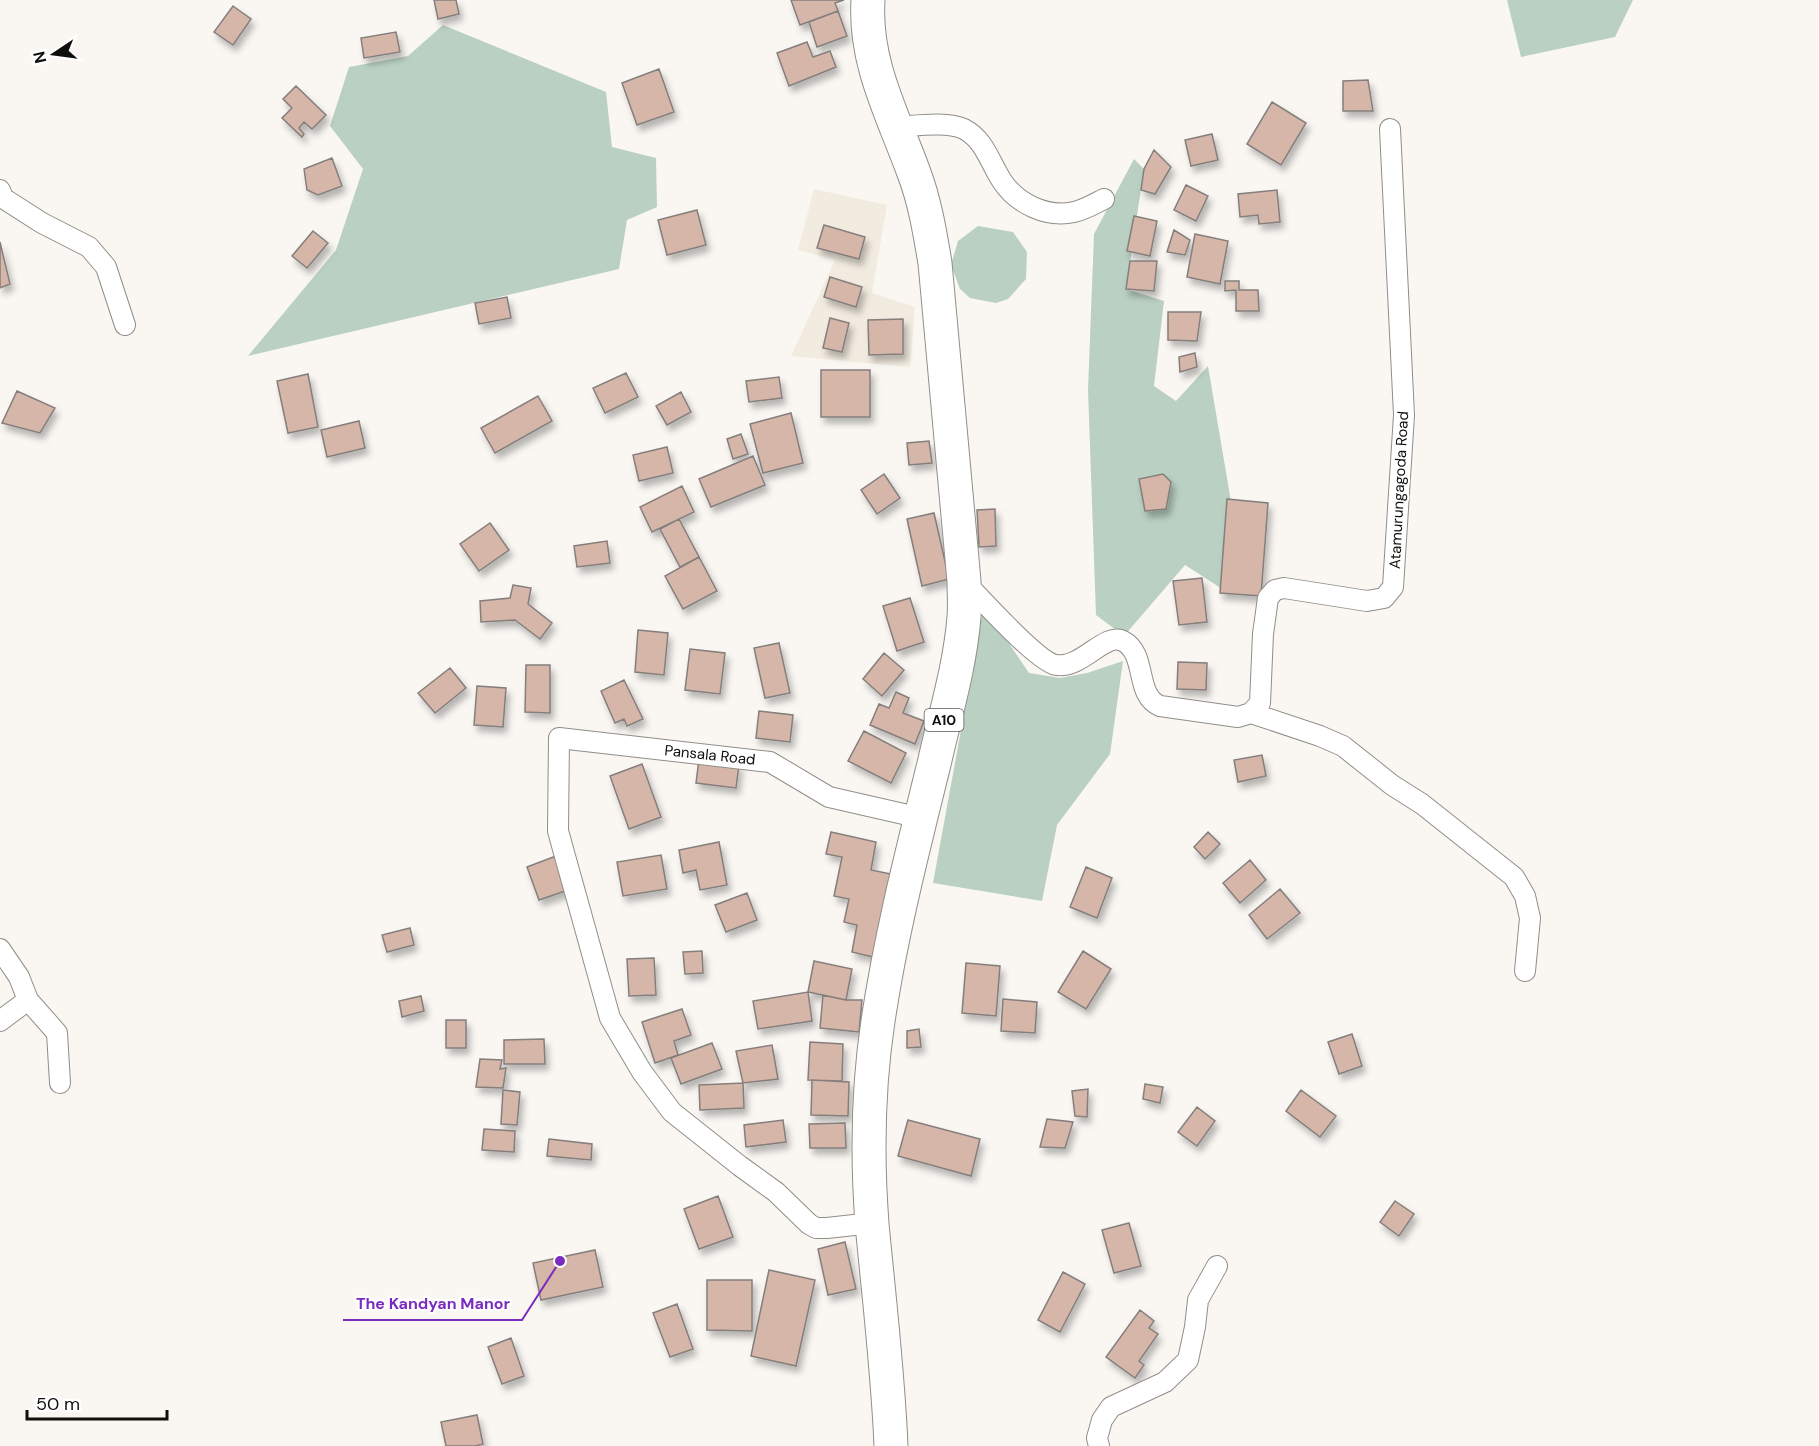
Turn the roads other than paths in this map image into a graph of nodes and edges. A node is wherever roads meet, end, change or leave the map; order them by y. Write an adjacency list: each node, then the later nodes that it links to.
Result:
1 (868, 0): 2 (highway, A10)
2 (896, 126): 5 (street); 7 (highway, A10)
3 (1390, 129): 8 (street, Atamurungagoda Road)
4 (0, 190): 6 (street)
5 (1104, 199)
6 (125, 325)
7 (964, 581): 8 (street); 9 (highway, A10)
8 (1251, 713): 11 (street)
9 (921, 818): 15 (highway, A10); 15 (street, Pansala Road)
10 (0, 949): 12 (street)
11 (1525, 971)
12 (28, 1000): 13 (street); 14 (street)
13 (0, 1021)
14 (60, 1083)
15 (872, 1223): 17 (highway, A10)
16 (1217, 1266): 18 (street)
17 (891, 1446)
18 (1099, 1446)

